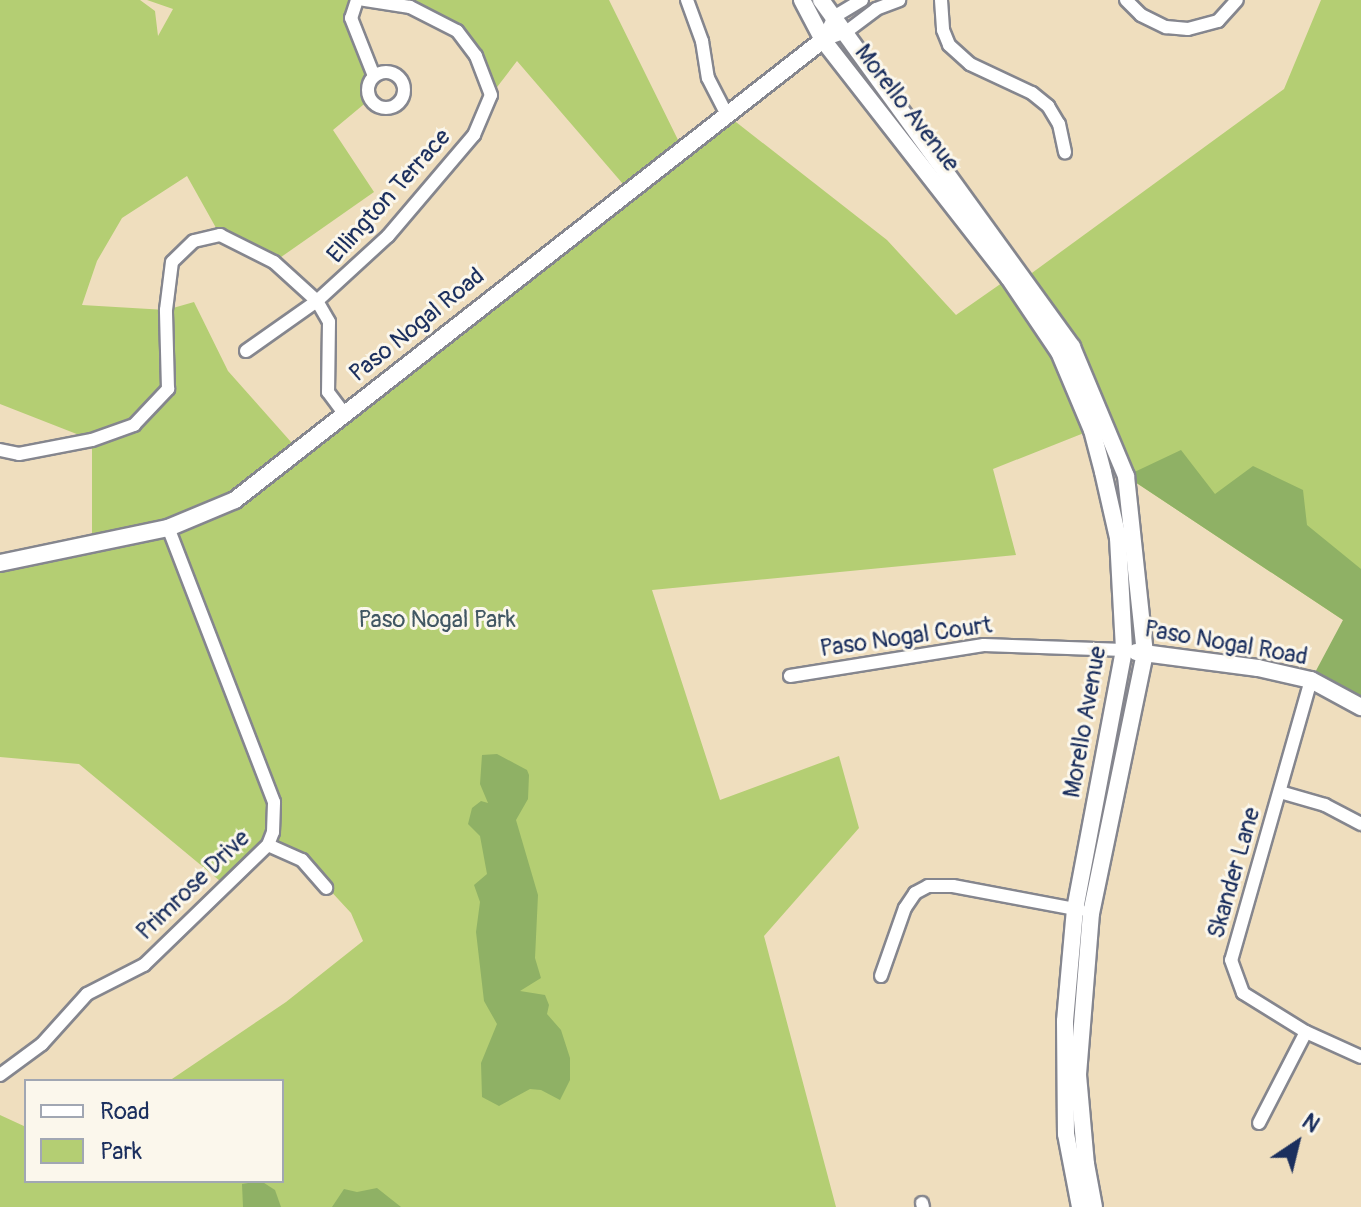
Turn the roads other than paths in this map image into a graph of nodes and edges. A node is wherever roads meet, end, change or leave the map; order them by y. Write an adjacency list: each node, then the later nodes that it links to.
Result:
1 (357, 0): 14 (street)
2 (364, 0): 17 (street, Ellington Terrace)
3 (687, 0): 15 (street)
4 (802, 0): 13 (street, Morello Avenue)
5 (821, 0): 11 (street, Morello Avenue)
6 (862, 0): 11 (street)
7 (899, 0): 12 (street)
8 (941, 0): 16 (street)
9 (1126, 0): 10 (street)
10 (1237, 0)
11 (834, 17): 12 (street, Morello Avenue); 13 (street)
12 (846, 32): 13 (street); 24 (street, Morello Avenue)
13 (823, 40): 15 (street, Paso Nogal Road); 23 (street, Morello Avenue)
14 (374, 76)
15 (727, 115): 19 (street, Paso Nogal Road)
16 (1065, 152)
17 (317, 301): 18 (street); 19 (street); 20 (street)
18 (246, 351)
19 (344, 413): 21 (street, Paso Nogal Road)
20 (0, 450)
21 (168, 528): 22 (street, Paso Nogal Road); 30 (street, Primrose Drive)
22 (0, 563)
23 (1124, 650): 24 (street, Paso Nogal Road); 25 (street, Paso Nogal Court); 32 (street, Morello Avenue)
24 (1145, 653): 26 (street, Paso Nogal Road); 32 (street, Morello Avenue)
25 (790, 676)
26 (1311, 680): 27 (street, Paso Nogal Road); 28 (street, Skander Lane)
27 (1361, 707)
28 (1280, 792): 29 (street); 34 (street, Skander Lane)
29 (1361, 824)
30 (268, 845): 31 (street); 36 (street, Primrose Drive)
31 (326, 888)
32 (1083, 911): 33 (street); 38 (street, Morello Avenue); 39 (street, Morello Avenue)
33 (881, 976)
34 (1306, 1032): 35 (street, Skander Lane); 37 (street)
35 (1361, 1057)
36 (1, 1079)
37 (1259, 1123)
38 (1080, 1207)
39 (1094, 1207)

